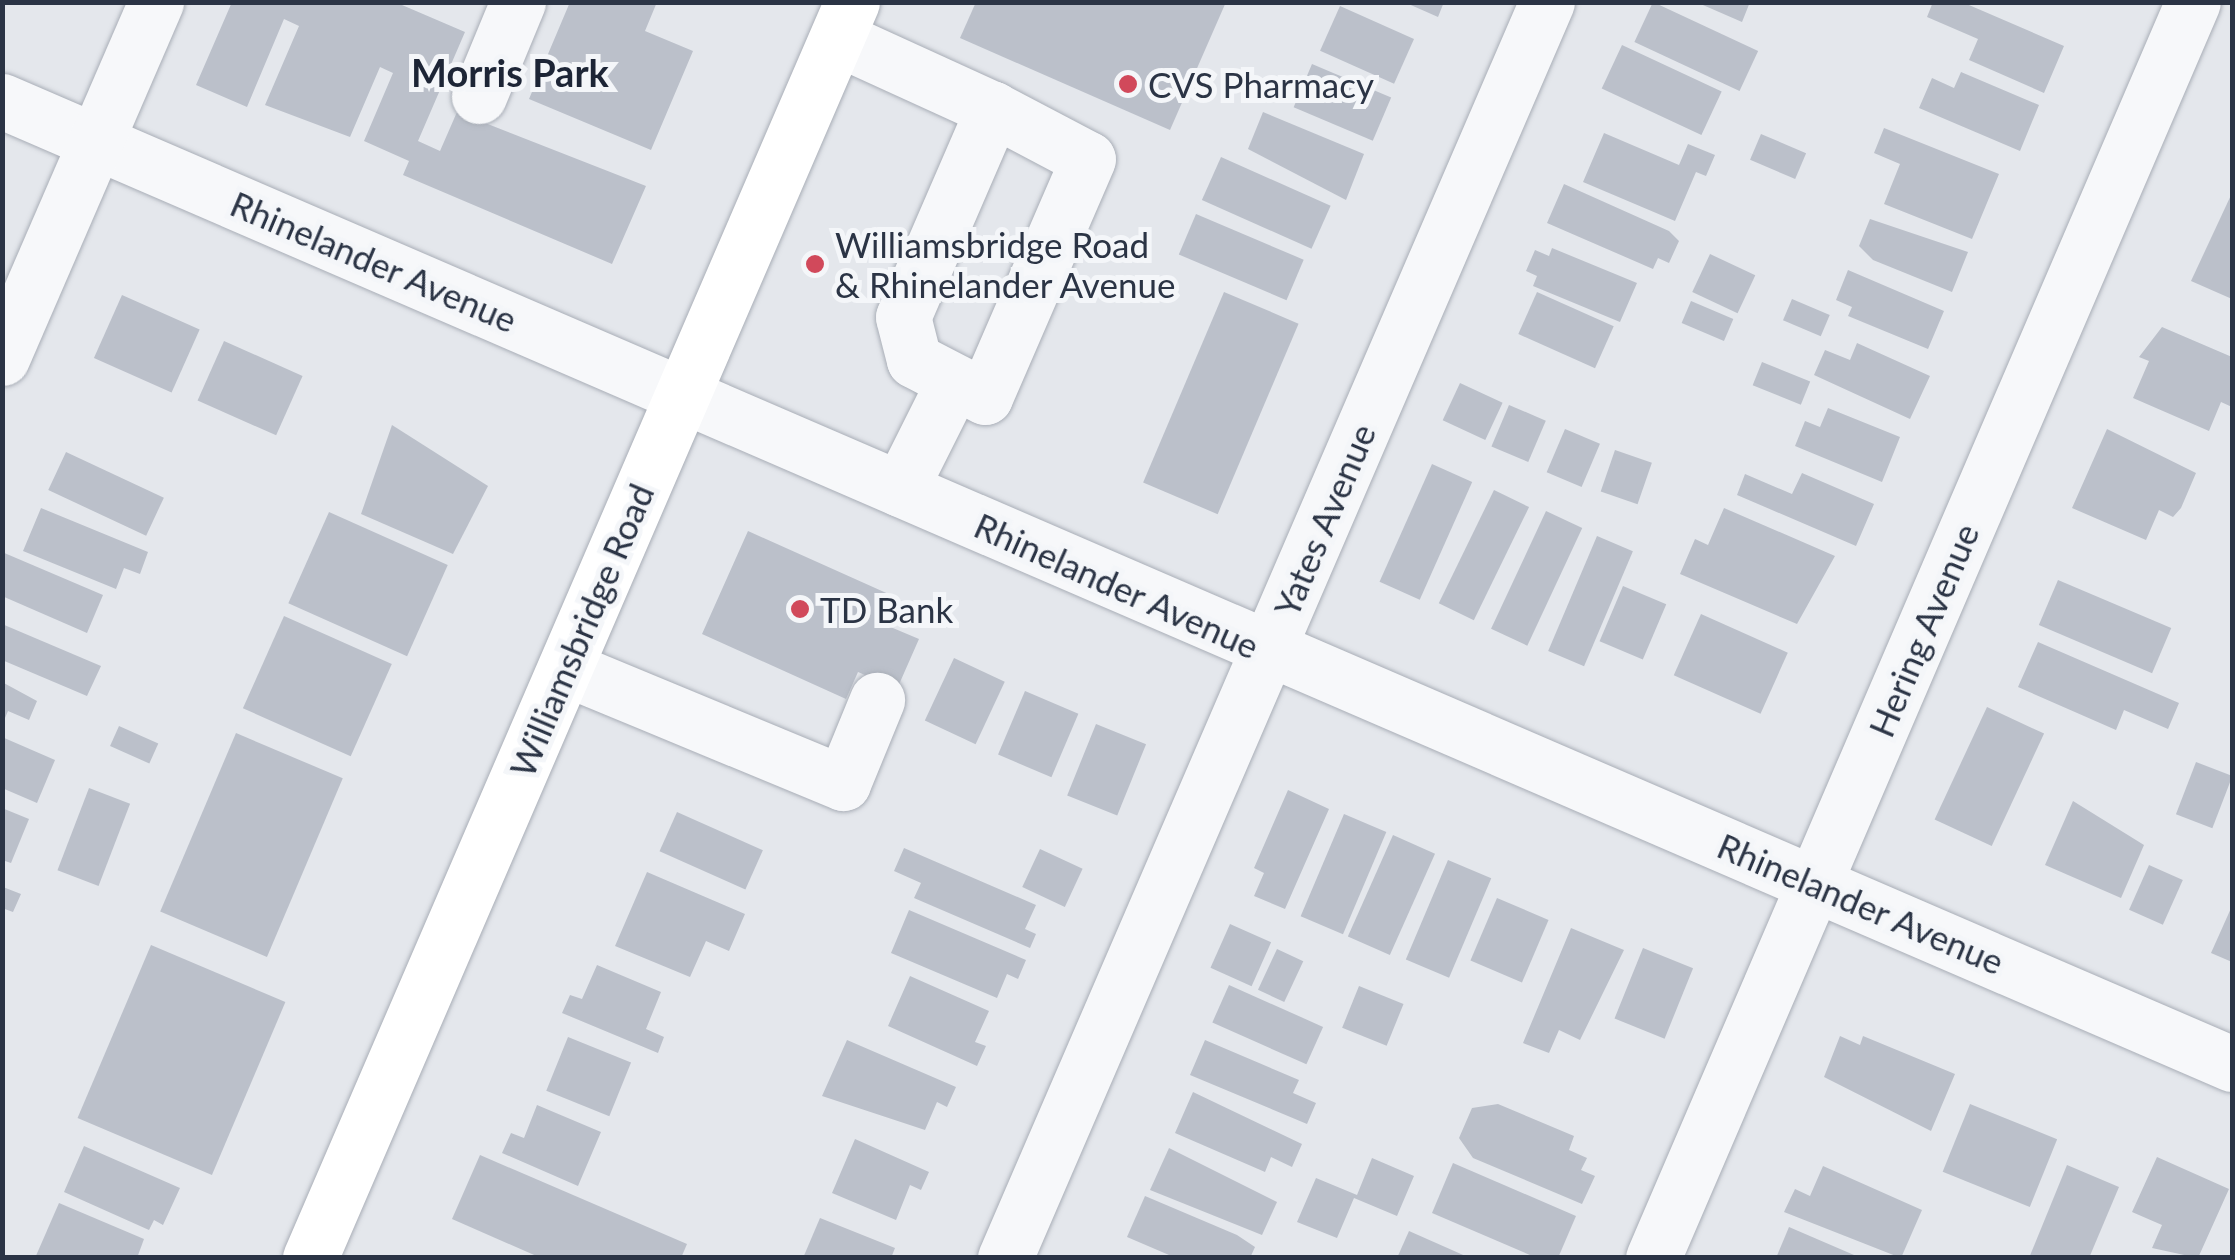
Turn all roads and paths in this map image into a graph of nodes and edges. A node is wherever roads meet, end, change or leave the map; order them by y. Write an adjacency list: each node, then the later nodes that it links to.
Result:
1 (156, 2): 9 (street)
2 (518, 2): 6 (street)
3 (1548, 2): 14 (street, Yates Avenue)
4 (2193, 2): 17 (street, Hering Avenue)
5 (845, 20): 8 (street); 12 (main road, Williamsbridge Road)
6 (479, 96)
7 (2, 101): 9 (street, Rhinelander Avenue)
8 (993, 109): 11 (street); 11 (street)
9 (96, 142): 10 (street); 12 (street, Rhinelander Avenue)
10 (2, 358)
11 (953, 383): 13 (street)
12 (683, 394): 13 (street, Rhinelander Avenue); 15 (main road, Williamsbridge Road)
13 (900, 489): 14 (street, Rhinelander Avenue)
14 (1267, 651): 17 (street, Rhinelander Avenue); 20 (street, Yates Avenue)
15 (565, 668): 16 (street); 19 (main road, Williamsbridge Road)
16 (877, 700)
17 (1814, 882): 18 (street, Rhinelander Avenue); 21 (street, Hering Avenue)
18 (2232, 1064)
19 (310, 1258)
20 (1005, 1258)
21 (1653, 1258)

